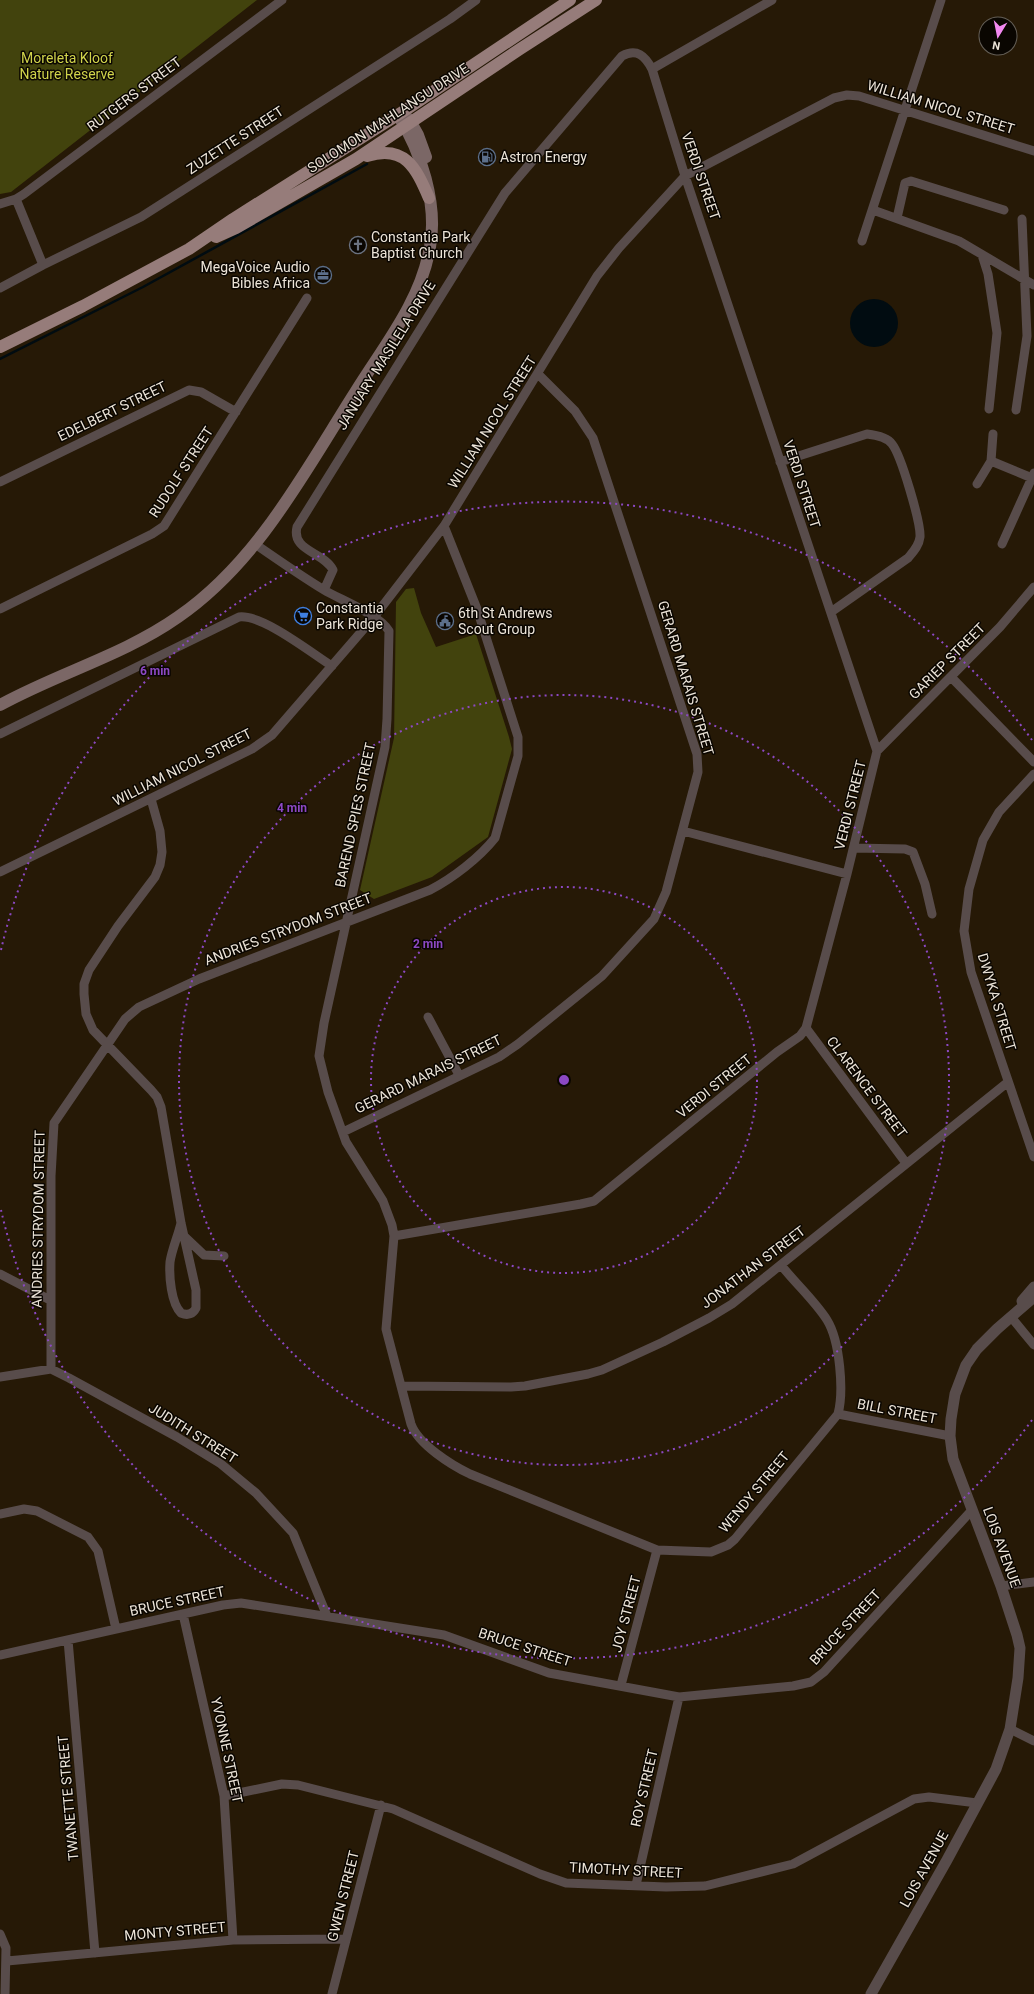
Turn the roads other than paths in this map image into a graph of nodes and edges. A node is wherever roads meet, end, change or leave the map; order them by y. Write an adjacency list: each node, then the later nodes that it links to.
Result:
1 (282, 0): 15 (street, RUTGERS STREET)
2 (476, 0): 24 (street, ZUZETTE STREET)
3 (570, 0): 9 (main road, SOLOMON MAHLANGU DRIVE)
4 (596, 0): 10 (main road, SOLOMON MAHLANGU DRIVE)
5 (772, 0): 7 (street)
6 (941, 0): 8 (street)
7 (652, 69): 13 (street, VERDI STREET); 45 (street, JANUARY MASILELA DRIVE)
8 (906, 109): 11 (street, WILLIAM NICOL STREET); 13 (street, WILLIAM NICOL STREET); 17 (street)
9 (401, 113): 10 (main road, JANUARY MASILELA DRIVE); 22 (main road, SOLOMON MAHLANGU DRIVE)
10 (408, 124): 12 (main road, SOLOMON MAHLANGU DRIVE); 14 (main road, JANUARY MASILELA DRIVE); 29 (main road, JANUARY MASILELA DRIVE)
11 (1034, 151)
12 (356, 159): 14 (main road); 22 (main road, SOLOMON MAHLANGU DRIVE)
13 (685, 176): 31 (street, WILLIAM NICOL STREET); 37 (street, VERDI STREET)
14 (429, 198): 29 (main road, JANUARY MASILELA DRIVE)
15 (16, 199): 16 (street, RUTGERS STREET); 24 (street)
16 (0, 204)
17 (873, 210): 19 (street); 21 (street)
18 (1004, 210): 19 (street)
19 (897, 218): 23 (street)
20 (1022, 220): 25 (street)
21 (862, 241)
22 (189, 249): 30 (main road, SOLOMON MAHLANGU DRIVE)
23 (982, 255): 25 (street); 32 (street)
24 (43, 265): 27 (street, ZUZETTE STREET)
25 (1024, 279): 26 (street); 33 (street)
26 (1034, 285)
27 (0, 288)
28 (306, 298): 34 (street, RUDOLF STREET)
29 (409, 306): 42 (main road, JANUARY MASILELA DRIVE)
30 (0, 347)
31 (538, 374): 41 (street, WILLIAM NICOL STREET); 57 (street, GERARD MARAIS STREET)
32 (989, 409)
33 (1016, 410)
34 (236, 412): 39 (street, EDELBERT STREET); 46 (street, RUDOLF STREET)
35 (993, 434): 36 (street)
36 (991, 461): 38 (street); 40 (street)
37 (780, 462): 47 (street, VERDI STREET); 47 (street)
38 (1032, 481): 43 (street)
39 (0, 482)
40 (977, 484)
41 (444, 526): 48 (street, WILLIAM NICOL STREET); 62 (street, ANDRIES STRYDOM STREET)
42 (255, 544): 45 (street, BAREND SPIES STREET); 51 (main road, JANUARY MASILELA DRIVE)
43 (1002, 544)
44 (1034, 587): 50 (street, GARIEP STREET)
45 (324, 590): 48 (street, BAREND SPIES STREET)
46 (0, 609)
47 (831, 612): 53 (street, VERDI STREET)
48 (374, 618): 49 (street, WILLIAM NICOL STREET); 62 (street, BAREND SPIES STREET)
49 (332, 666): 52 (street); 56 (street, WILLIAM NICOL STREET)
50 (951, 677): 53 (street, GARIEP STREET); 54 (street)
51 (0, 705)
52 (0, 734)
53 (877, 751): 58 (street, VERDI STREET)
54 (1034, 762)
55 (1034, 774): 67 (street, DWYKA STREET)
56 (151, 799): 59 (street, WILLIAM NICOL STREET); 65 (street)
57 (683, 831): 60 (street); 66 (street, GERARD MARAIS STREET)
58 (854, 848): 60 (street, VERDI STREET); 61 (street)
59 (0, 872)
60 (847, 874): 64 (street, VERDI STREET)
61 (932, 914)
62 (346, 922): 65 (street, ANDRIES STRYDOM STREET); 68 (street, BAREND SPIES STREET)
63 (428, 1017): 66 (street)
64 (806, 1028): 70 (street, CLARENCE STREET); 73 (street, VERDI STREET)
65 (107, 1044): 71 (street); 79 (street, ANDRIES STRYDOM STREET)
66 (459, 1075): 68 (street, GERARD MARAIS STREET)
67 (1008, 1082): 69 (street, DWYKA STREET); 70 (street, JONATHAN STREET)
68 (343, 1132): 73 (street, BAREND SPIES STREET)
69 (1034, 1157)
70 (906, 1163): 75 (street, JONATHAN STREET)
71 (181, 1223): 72 (street); 72 (street)
72 (185, 1236): 74 (street)
73 (394, 1236): 84 (street, BAREND SPIES STREET)
74 (224, 1256)
75 (781, 1265): 84 (street, JONATHAN STREET); 85 (street)
76 (0, 1274): 79 (street)
77 (1034, 1287): 80 (street, LOIS AVENUE)
78 (1034, 1297): 80 (street, LOIS AVENUE)
79 (50, 1300): 82 (street, ANDRIES STRYDOM STREET)
80 (1013, 1315): 81 (street); 86 (street, LOIS AVENUE)
81 (1034, 1345)
82 (51, 1369): 83 (street); 93 (street, JUDITH STREET)
83 (0, 1377)
84 (401, 1386): 89 (street, WENDY STREET)
85 (838, 1414): 86 (street, BILL STREET); 89 (street, WENDY STREET)
86 (950, 1436): 87 (street, LOIS AVENUE)
87 (972, 1510): 91 (street, LOIS AVENUE); 98 (street, BRUCE STREET)
88 (0, 1514): 94 (street)
89 (657, 1550): 97 (street, JOY STREET)
90 (1034, 1582): 91 (street)
91 (1001, 1586): 99 (street, LOIS AVENUE)
92 (183, 1614): 93 (street, BRUCE STREET); 94 (street, BRUCE STREET); 101 (street, YVONNE STREET)
93 (327, 1616): 97 (street, BRUCE STREET)
94 (116, 1629): 95 (street, BRUCE STREET)
95 (68, 1640): 96 (street, BRUCE STREET); 108 (street, TWANETTE STREET)
96 (0, 1655)
97 (621, 1685): 98 (street, BRUCE STREET)
98 (679, 1697): 104 (street, ROY STREET)
99 (1010, 1729): 100 (street); 102 (street, LOIS AVENUE)
100 (1034, 1741)
101 (224, 1796): 103 (street, TIMOTHY STREET); 107 (street, YVONNE STREET)
102 (977, 1803): 104 (street, TIMOTHY STREET); 112 (street, LOIS AVENUE)
103 (381, 1805): 104 (street, TIMOTHY STREET); 106 (street, GWEN STREET)
104 (636, 1885)
105 (0, 1934): 109 (street)
106 (346, 1939): 107 (street, MONTY STREET); 111 (street, GWEN STREET)
107 (233, 1940): 108 (street, MONTY STREET)
108 (95, 1953): 109 (street, MONTY STREET)
109 (7, 1961): 110 (street)
110 (5, 1994)
111 (332, 1994)
112 (871, 1994)

